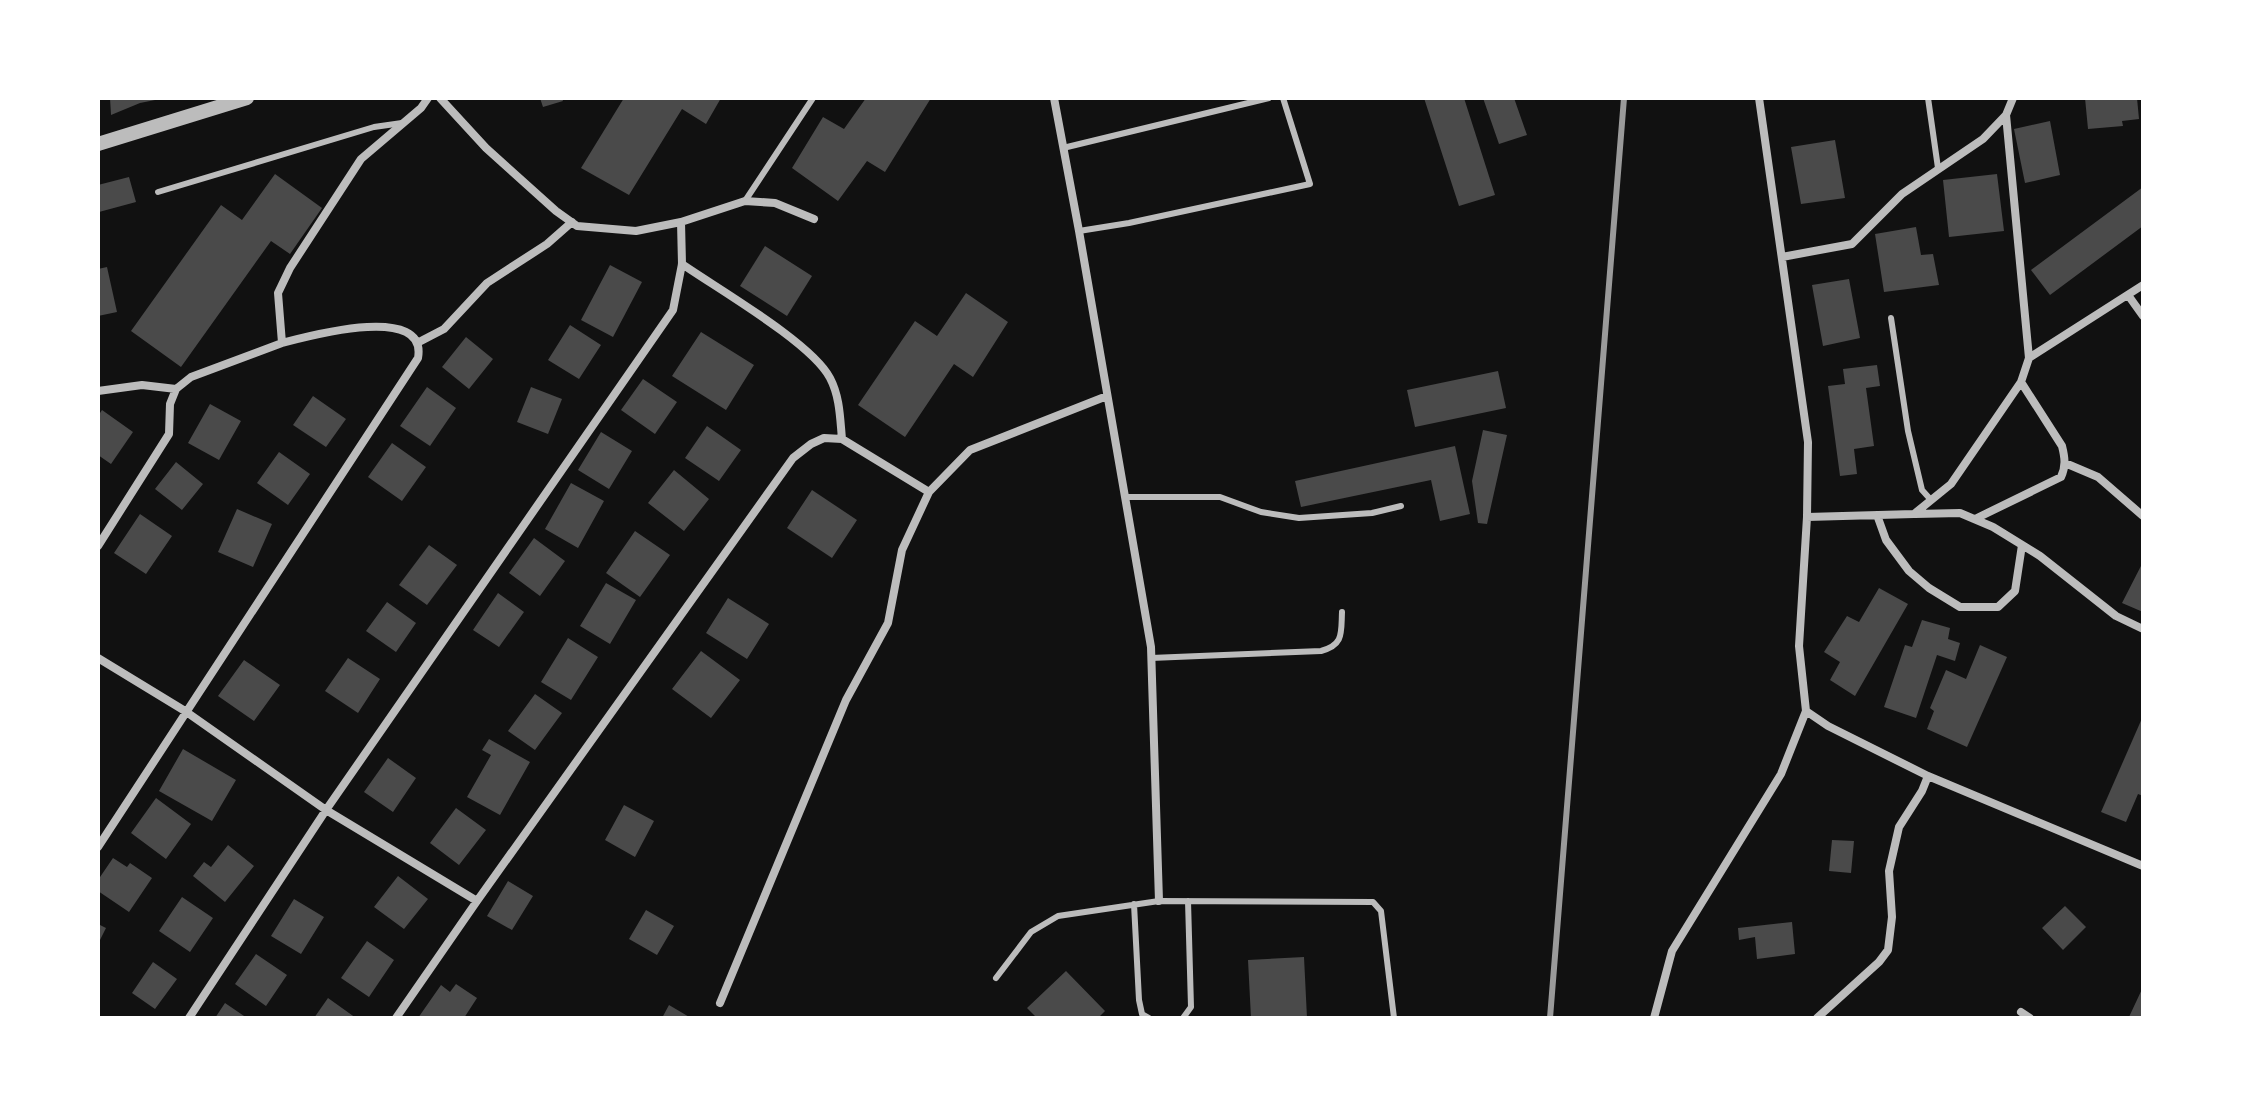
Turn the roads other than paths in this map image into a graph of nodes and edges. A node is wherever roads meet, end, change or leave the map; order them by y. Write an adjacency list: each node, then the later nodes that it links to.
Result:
1 (428, 98): 12 (street)
2 (440, 98): 19 (street)
3 (813, 98): 17 (lane)
4 (1054, 98): 14 (street)
5 (1269, 98): 14 (lane)
6 (1283, 98): 21 (lane)
7 (1759, 98): 22 (street)
8 (1928, 98): 15 (lane)
9 (2013, 98): 11 (street)
10 (239, 99): 13 (street)
11 (2006, 115): 15 (street); 30 (street)
12 (402, 123): 16 (lane); 28 (street)
13 (98, 144)
14 (1063, 148): 21 (street)
15 (1938, 168): 22 (street)
16 (158, 192)
17 (745, 201): 18 (street); 20 (street)
18 (814, 219)
19 (572, 222): 20 (street); 29 (street)
20 (681, 222): 23 (street)
21 (1079, 231): 34 (street)
22 (1782, 257): 44 (street)
23 (682, 264): 35 (street); 55 (street)
24 (2143, 285): 25 (street)
25 (2128, 295): 26 (street); 30 (street)
26 (2143, 316)
27 (1891, 318): 39 (lane)
28 (282, 343): 29 (street); 32 (street)
29 (420, 345): 52 (street)
30 (2029, 358): 31 (street)
31 (2021, 382): 36 (street); 39 (street)
32 (176, 389): 33 (street); 47 (street)
33 (98, 391)
34 (1107, 396): 37 (street); 38 (street)
35 (842, 439): 37 (street); 58 (street)
36 (2065, 463): 43 (street); 45 (street)
37 (929, 492): 63 (street)
38 (1126, 497): 40 (lane); 51 (street)
39 (1931, 500): 41 (street)
40 (1401, 506)
41 (1914, 514): 42 (street); 45 (street)
42 (1877, 515): 44 (street); 46 (street)
43 (2143, 516)
44 (1807, 517): 53 (street)
45 (1975, 519): 46 (street)
46 (2022, 545): 49 (street)
47 (98, 546)
48 (1342, 612): 51 (lane)
49 (2143, 629)
50 (98, 658): 52 (street)
51 (1151, 658): 59 (street)
52 (185, 711): 55 (street); 56 (street)
53 (1806, 711): 54 (street); 70 (street)
54 (1928, 776): 57 (street); 71 (street)
55 (326, 810): 58 (street); 65 (street)
56 (98, 847)
57 (2143, 866)
58 (477, 901): 66 (street)
59 (1159, 901): 60 (lane); 61 (lane)
60 (1188, 901): 68 (lane); 69 (lane)
61 (1134, 904): 62 (lane); 67 (lane)
62 (996, 978)
63 (720, 1003)
64 (2021, 1012): 72 (street)
65 (189, 1018)
66 (396, 1018)
67 (1149, 1018)
68 (1183, 1018)
69 (1394, 1018)
70 (1654, 1018)
71 (1817, 1018)
72 (2030, 1018)

